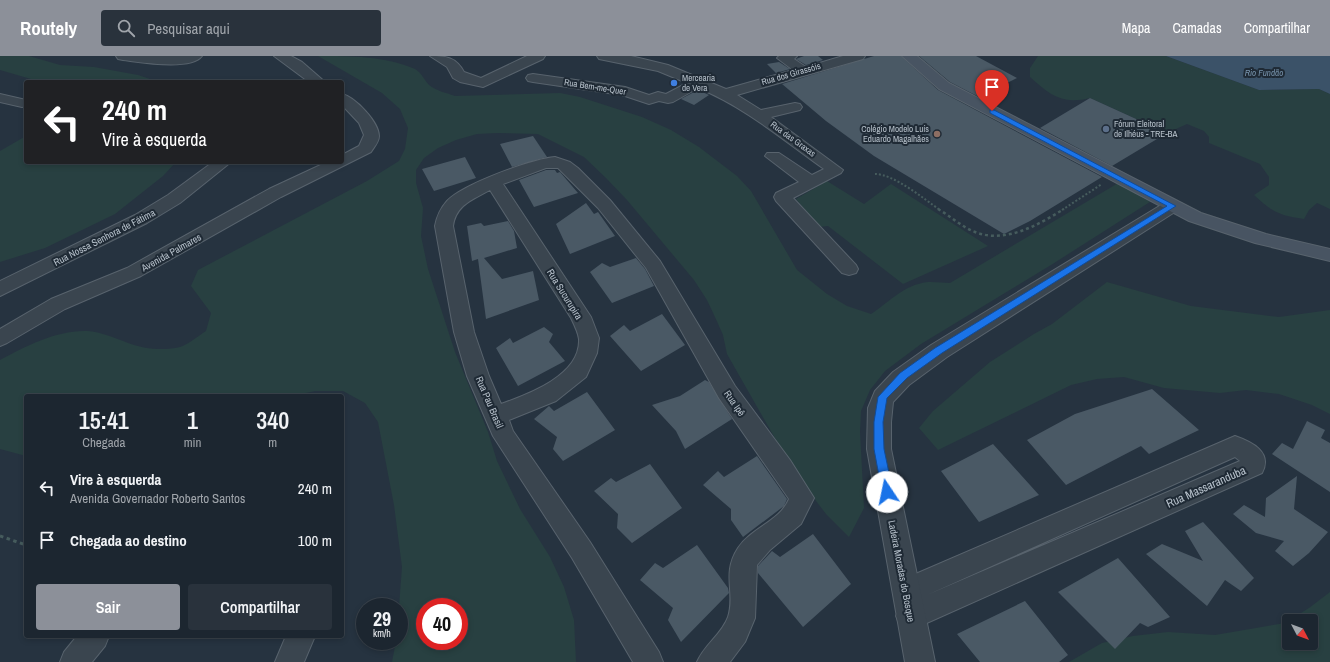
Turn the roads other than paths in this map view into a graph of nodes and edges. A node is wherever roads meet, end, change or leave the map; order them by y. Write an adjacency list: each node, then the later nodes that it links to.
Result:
1 (123, 56): 2 (street)
2 (195, 56)
3 (281, 56): 12 (street)
4 (437, 56): 5 (street)
5 (538, 56)
6 (604, 56): 13 (street, Rua das Graxas)
7 (790, 56): 10 (street)
8 (909, 56): 27 (main road)
9 (849, 57): 10 (street, Rua dos Girassóis)
10 (802, 71): 14 (street, Rua dos Girassóis)
11 (533, 78): 13 (street, Rua Bem-me-Quer)
12 (316, 80)
13 (697, 83): 14 (street, Rua das Graxas)
14 (725, 94): 19 (street, Rua das Graxas)
15 (0, 98): 17 (street)
16 (344, 100): 21 (street, Avenida Palmares)
17 (22, 103)
18 (795, 107): 19 (street)
19 (759, 115): 26 (street, Rua das Graxas)
20 (773, 156): 26 (street)
21 (344, 160)
22 (544, 163): 25 (street, Rua Pau Brasil); 44 (street, Rua Ipê)
23 (220, 164): 30 (street, Rua Nossa Senhora de Fátima)
24 (337, 164): 31 (street, Avenida Palmares)
25 (492, 182): 32 (street, Rua Pau Brasil); 32 (street, Rua Sucurupira)
26 (810, 182): 29 (street, Rua das Graxas)
27 (1172, 206): 28 (main road); 37 (street, Ladeira Moradas do Bosque)
28 (1330, 255)
29 (849, 269)
30 (0, 289)
31 (0, 338)
32 (496, 416): 43 (street, Rua Pau Brasil)
33 (1159, 480): 34 (street); 34 (street, Rua Massaranduba); 35 (street, Rua Massaranduba)
34 (1179, 500): 36 (street, Rua Massaranduba)
35 (1070, 518): 36 (street); 37 (street, Rua Massaranduba)
36 (1087, 538): 38 (street, Rua Massaranduba)
37 (906, 591): 38 (street, Ladeira Moradas do Bosque)
38 (910, 616): 45 (street, Ladeira Moradas do Bosque)
39 (93, 638): 41 (street)
40 (300, 638): 42 (street)
41 (74, 662)
42 (289, 662)
43 (649, 662)
44 (711, 662)
45 (920, 662)

